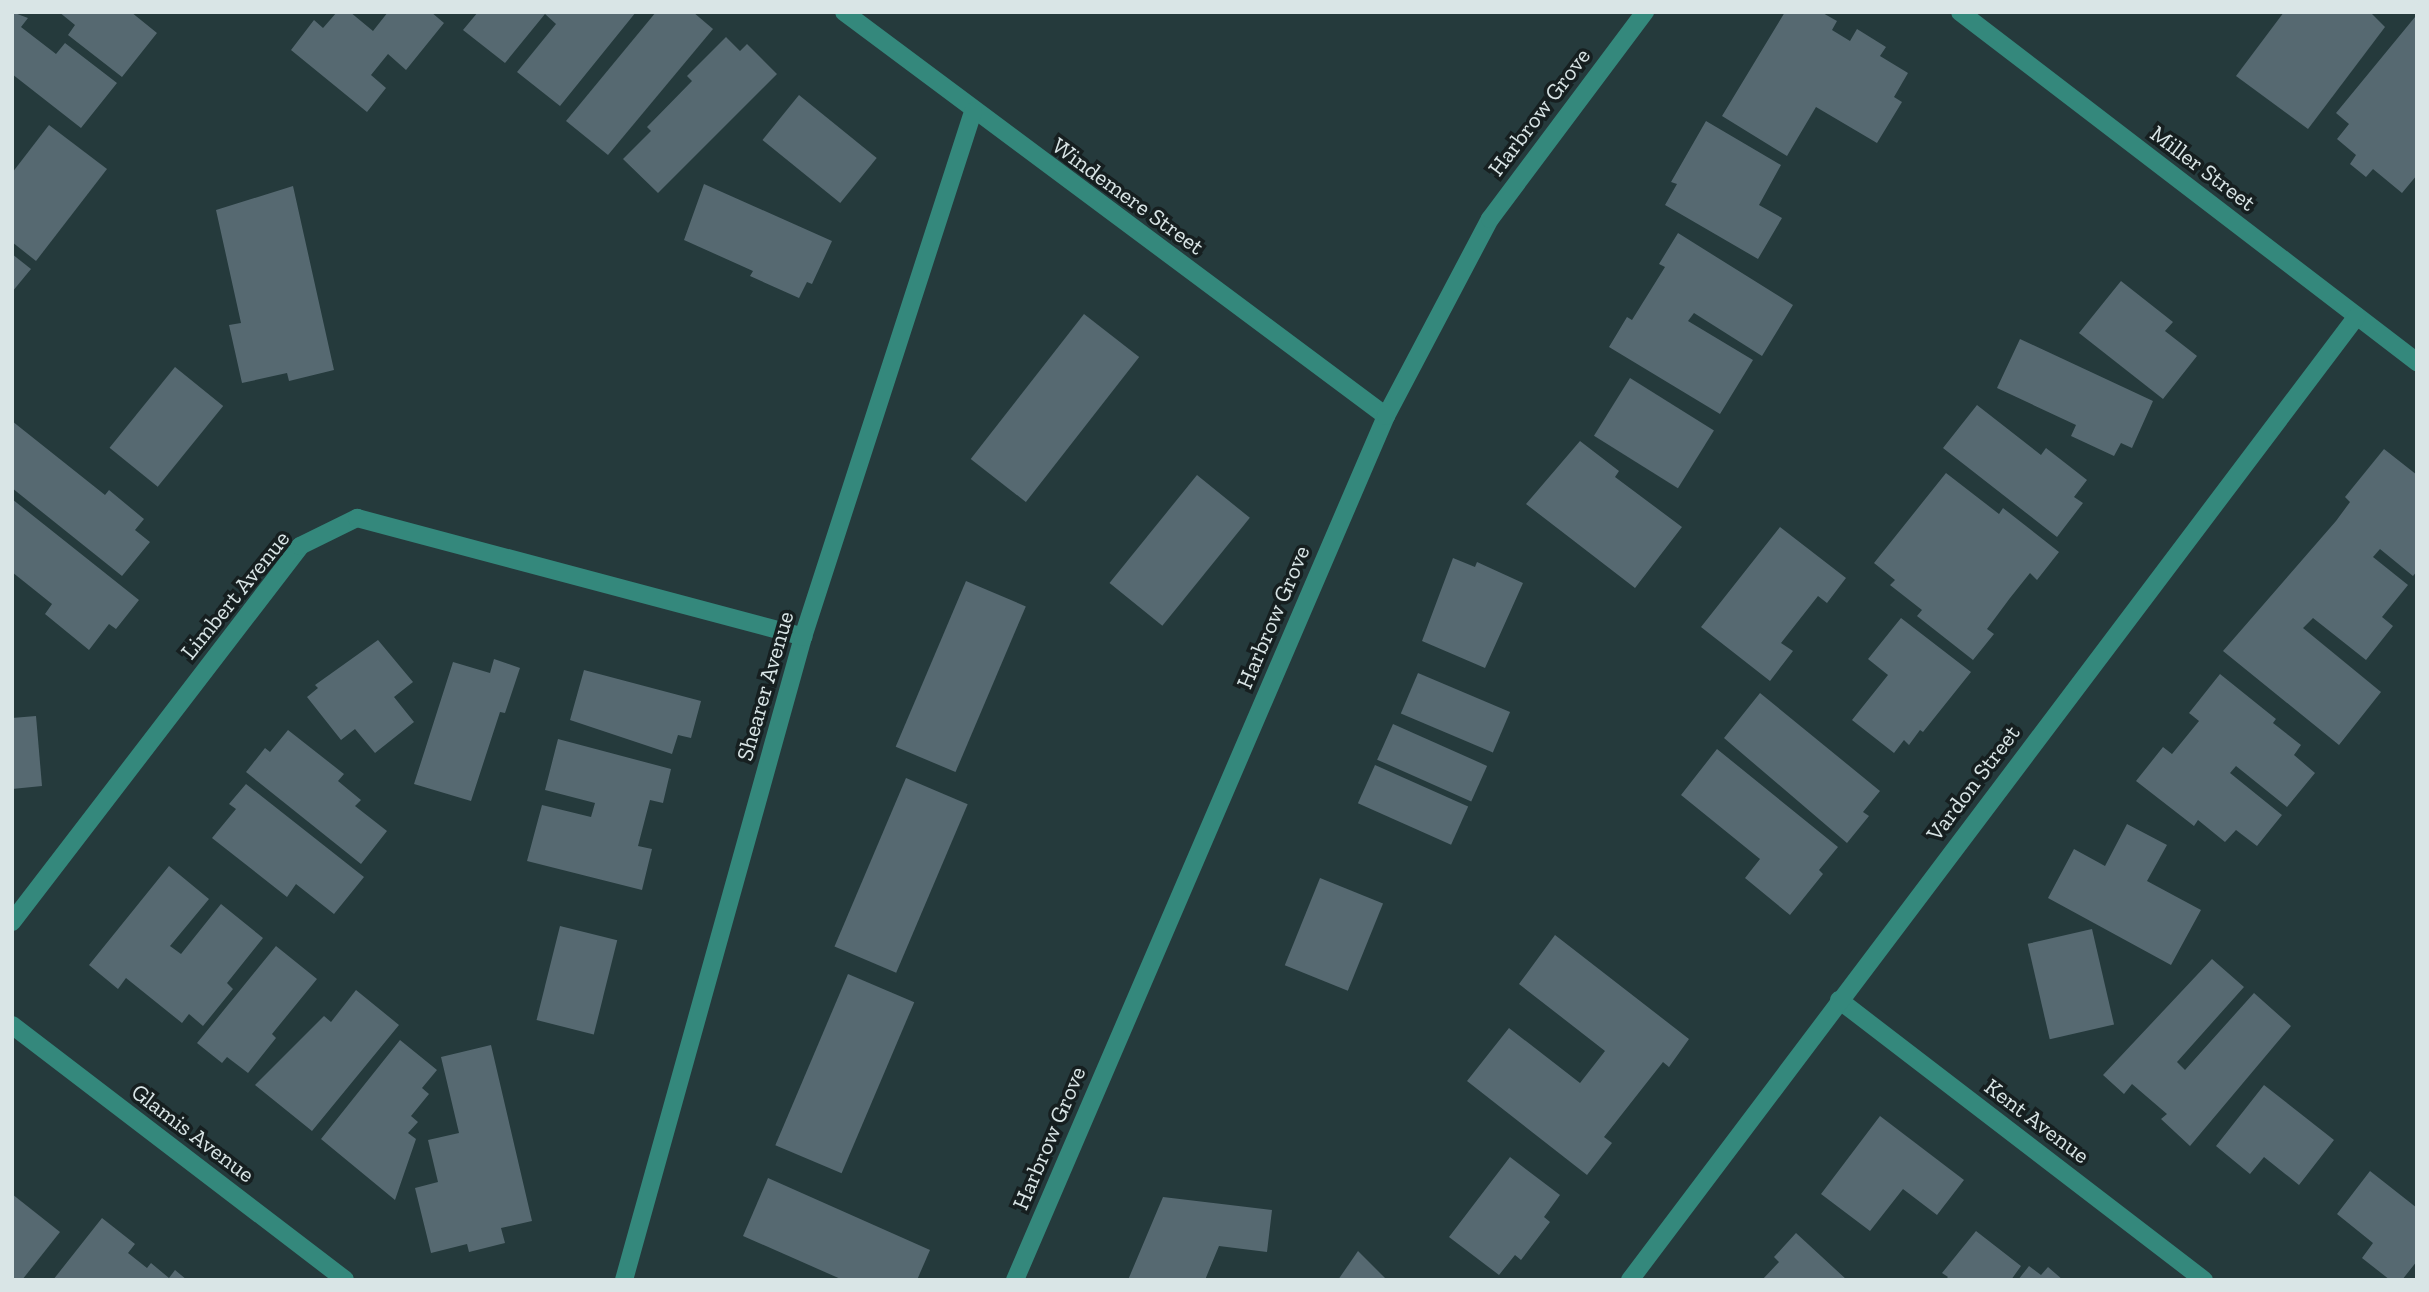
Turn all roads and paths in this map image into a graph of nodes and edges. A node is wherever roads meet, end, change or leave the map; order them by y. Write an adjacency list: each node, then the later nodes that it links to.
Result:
1 (844, 12): 4 (street, Windemere Street)
2 (1645, 12): 7 (street, Harbrow Grove)
3 (1960, 12): 5 (street, Miller Street)
4 (973, 112): 7 (street, Windemere Street); 8 (street, Shearer Avenue)
5 (2357, 316): 6 (street, Miller Street); 10 (street, Vardon Street)
6 (2417, 362)
7 (1386, 416): 14 (street, Harbrow Grove)
8 (803, 637): 9 (street, Limbert Avenue); 13 (street, Shearer Avenue)
9 (12, 922)
10 (1839, 1000): 15 (street, Vardon Street); 16 (street, Kent Avenue)
11 (12, 1025): 12 (street, Glamis Avenue)
12 (345, 1280)
13 (624, 1280)
14 (1015, 1280)
15 (1630, 1280)
16 (2204, 1280)

